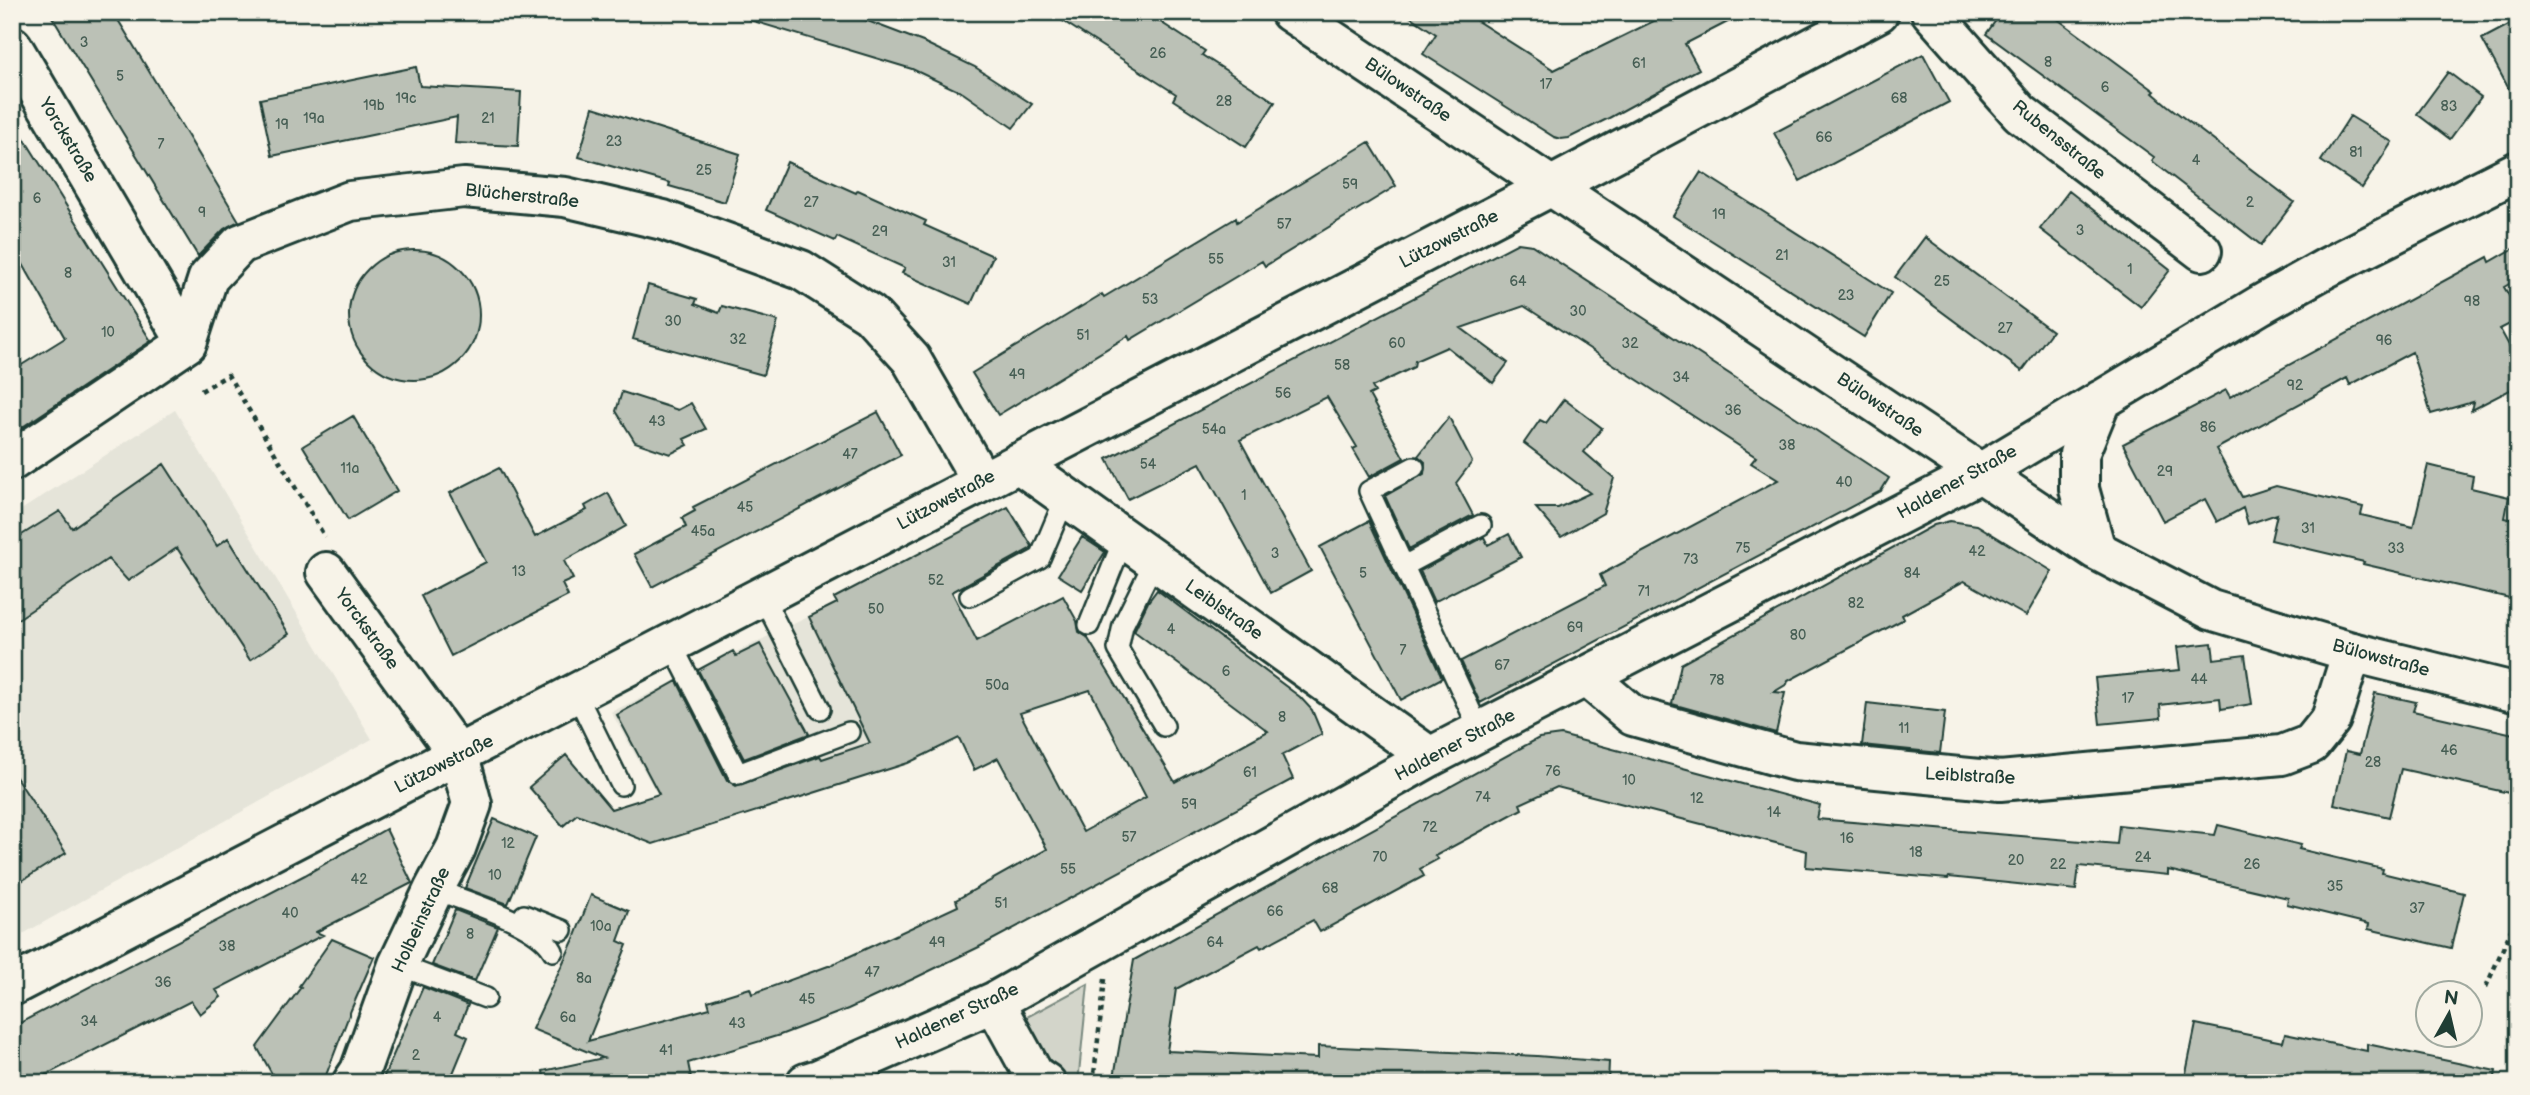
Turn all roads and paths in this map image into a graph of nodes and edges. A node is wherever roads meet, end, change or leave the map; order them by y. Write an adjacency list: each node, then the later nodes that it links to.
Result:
1 (1290, 12): 6 (street, Bülowstraße)
2 (1879, 12): 6 (street, Lützowstraße)
3 (1931, 12): 7 (street, Rubensstraße)
4 (12, 46): 8 (street, Yorckstraße)
5 (2518, 171): 10 (street, Haldener Straße)
6 (1552, 186): 12 (street, Lützowstraße); 14 (street, Bülowstraße)
7 (2202, 251)
8 (187, 342): 11 (street); 15 (street, Blücherstraße)
9 (201, 391): 22 (path, Yorckstraße)
10 (2101, 400): 14 (street, Haldener Straße); 19 (street)
11 (12, 461)
12 (1018, 463): 15 (street, Lützowstraße); 16 (street, Leiblstraße)
13 (1414, 467): 21 (lane)
14 (1980, 472): 19 (street, Bülowstraße); 28 (street, Haldener Straße)
15 (982, 482): 24 (street, Lützowstraße)
16 (1066, 496): 18 (street, Leiblstraße); 23 (lane)
17 (1481, 525): 21 (lane)
18 (1124, 538): 20 (street, Leiblstraße); 25 (lane)
19 (2096, 550): 27 (street, Bülowstraße)
20 (1155, 560): 32 (lane); 36 (street, Leiblstraße)
21 (1404, 566): 33 (lane)
22 (326, 572): 35 (street, Yorckstraße)
23 (970, 596)
24 (763, 597): 26 (street, Lützowstraße); 31 (lane)
25 (1089, 625)
26 (672, 645): 30 (street, Lützowstraße); 34 (lane)
27 (2352, 652): 28 (street, Leiblstraße); 29 (street, Bülowstraße)
28 (1587, 677): 33 (street, Haldener Straße)
29 (2518, 693)
30 (577, 695): 35 (street, Lützowstraße); 37 (lane)
31 (820, 709)
32 (1164, 726)
33 (1480, 731): 36 (street, Haldener Straße)
34 (849, 732)
35 (459, 756): 38 (street, Holbeinstraße); 44 (street, Lützowstraße)
36 (1430, 757): 41 (street, Haldener Straße)
37 (621, 785)
38 (436, 885): 40 (lane); 42 (lane); 43 (street, Holbeinstraße)
39 (2518, 914): 45 (path)
40 (562, 930)
41 (1110, 936): 47 (street, Haldener Straße); 51 (path)
42 (553, 951)
43 (398, 965): 46 (lane); 48 (street, Holbeinstraße)
44 (12, 986)
45 (2486, 987)
46 (486, 998)
47 (994, 1002): 49 (street, Haldener Straße); 50 (street)
48 (352, 1083)
49 (806, 1083)
50 (1046, 1083)
51 (1093, 1083)

